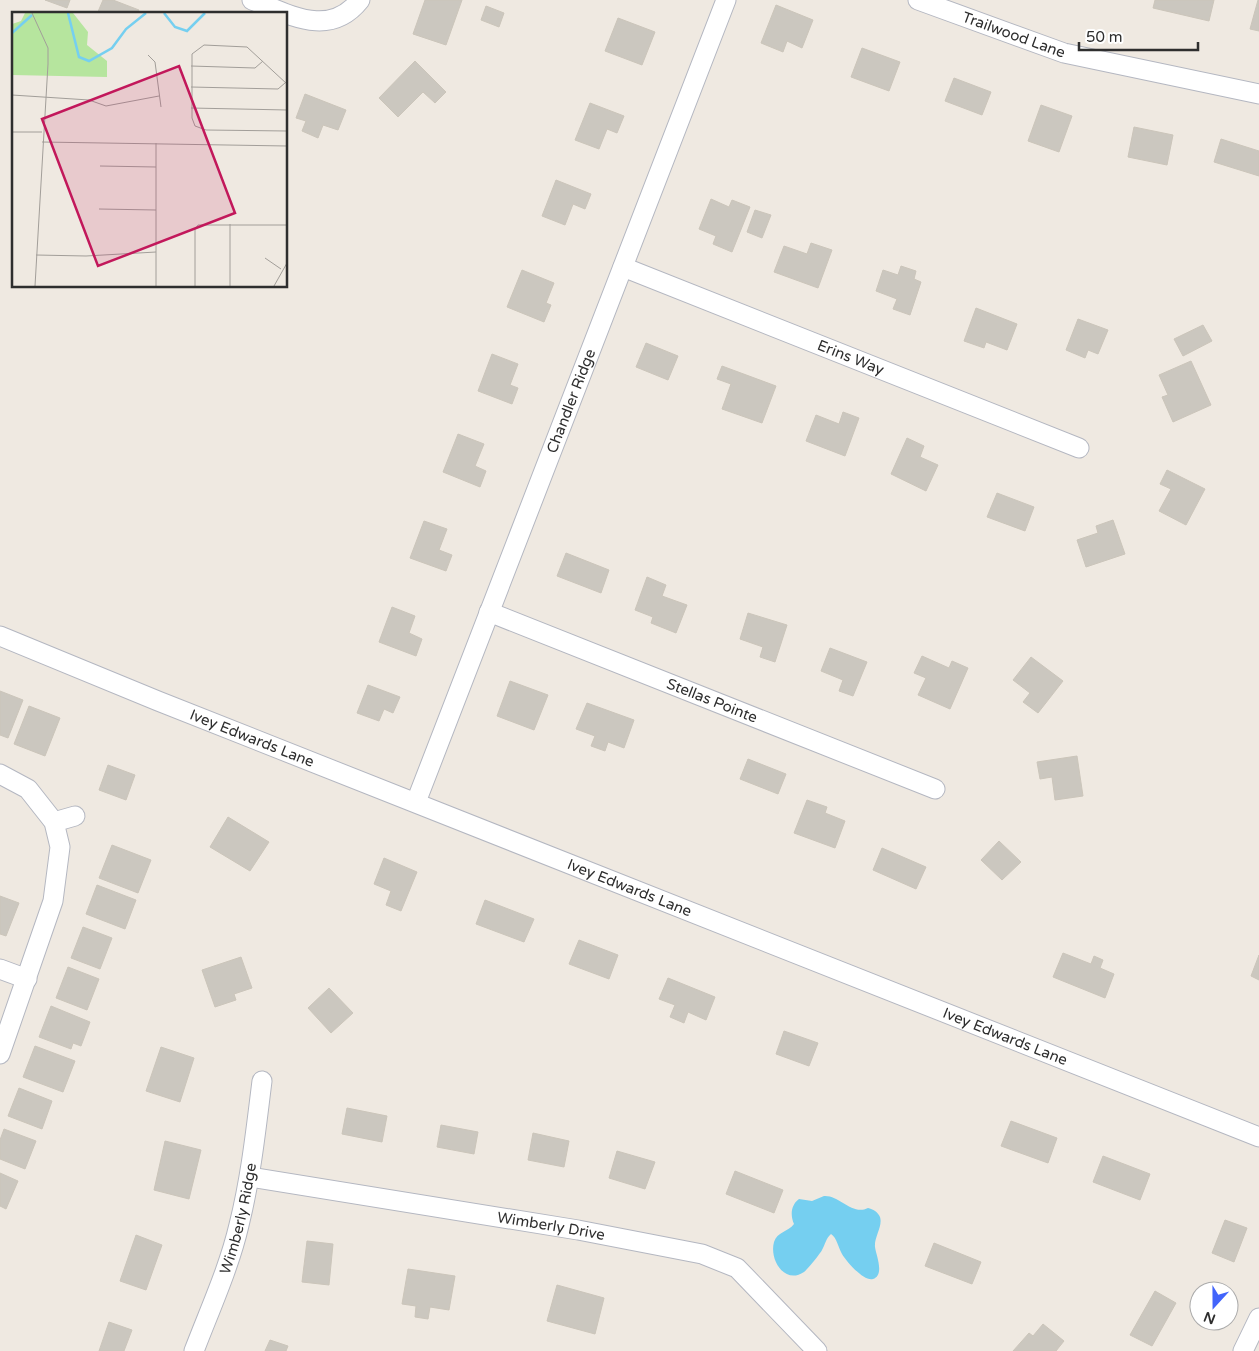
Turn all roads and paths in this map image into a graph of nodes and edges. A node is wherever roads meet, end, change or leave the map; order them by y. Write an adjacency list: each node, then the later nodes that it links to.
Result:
1 (252, 0): 5 (street)
2 (360, 0): 6 (street)
3 (726, 0): 8 (street, Chandler Ridge)
4 (918, 0): 7 (street, Trailwood Lane)
5 (285, 12)
6 (288, 13)
7 (1259, 94)
8 (623, 267): 9 (street, Erins Way); 10 (street, Chandler Ridge)
9 (1079, 448)
10 (489, 612): 13 (street, Stellas Pointe); 14 (street, Chandler Ridge)
11 (0, 636): 14 (street, Ivey Edwards Lane)
12 (0, 774): 16 (street)
13 (935, 790)
14 (416, 802): 21 (street, Ivey Edwards Lane)
15 (75, 816): 16 (street)
16 (54, 822): 18 (street)
17 (0, 969): 18 (street)
18 (27, 980): 19 (street)
19 (0, 1054)
20 (262, 1081): 22 (street, Wimberly Ridge)
21 (1259, 1137)
22 (250, 1177): 24 (street, Wimberly Ridge); 25 (street, Wimberly Drive)
23 (1259, 1318): 26 (street)
24 (194, 1351)
25 (817, 1351)
26 (1243, 1351)

